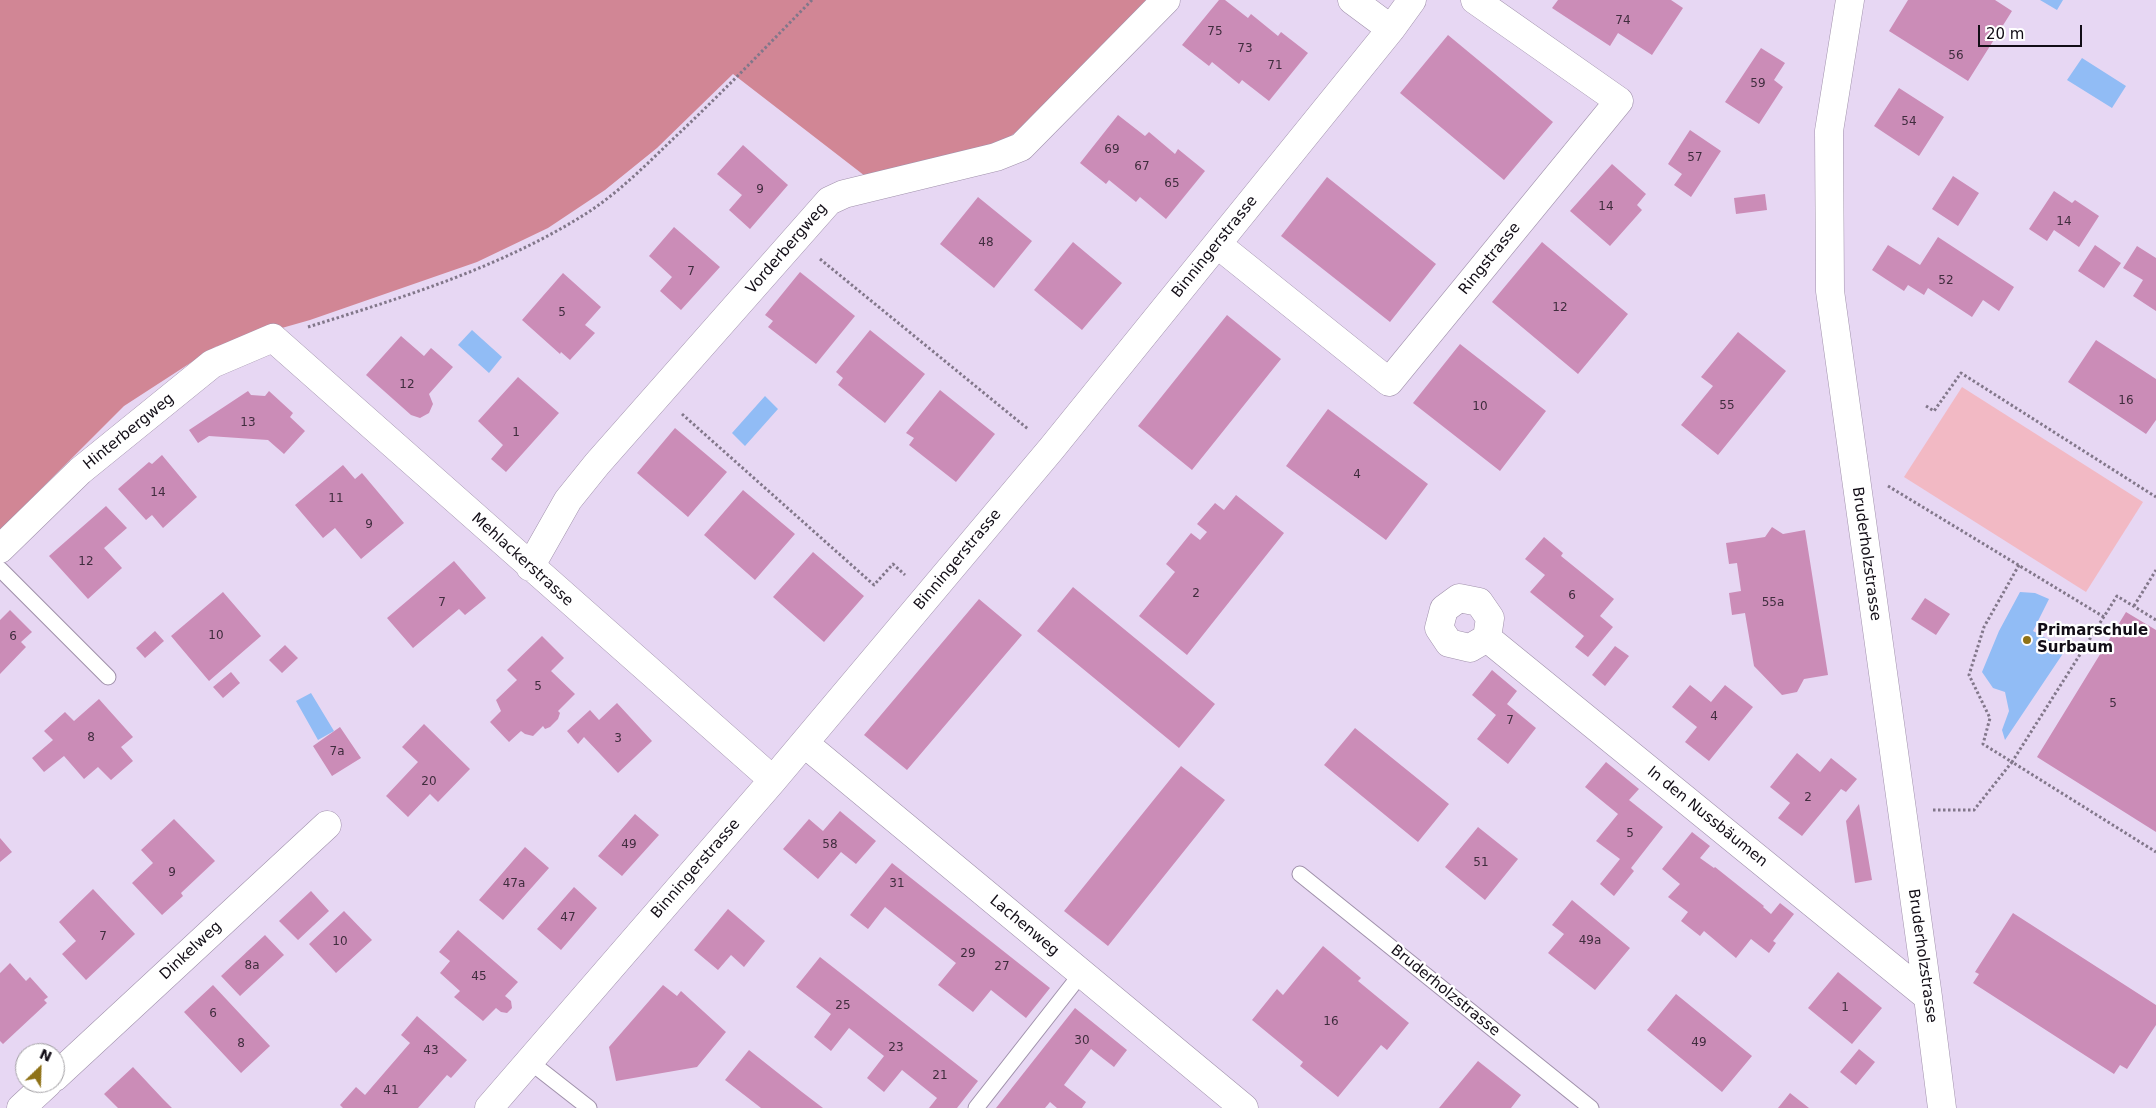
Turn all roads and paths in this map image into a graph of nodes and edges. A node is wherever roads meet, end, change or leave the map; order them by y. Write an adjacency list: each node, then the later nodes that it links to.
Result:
1 (812, 0): 10 (path)
2 (1166, 0): 8 (street, Vorderbergweg)
3 (1352, 0): 7 (street)
4 (1412, 0): 7 (street, Binningerstrasse)
5 (1475, 0): 9 (street, Ringstrasse)
6 (1850, 0): 14 (street, Bruderholzstrasse)
7 (1391, 29): 9 (street, Binningerstrasse)
8 (796, 239): 11 (street, Vorderbergweg); 13 (path)
9 (1217, 244): 13 (street, Binningerstrasse)
10 (273, 338): 16 (street, Hinterbergweg); 18 (street, Mehlackerstrasse)
11 (659, 394): 18 (street, Vorderbergweg); 21 (path)
12 (1926, 406): 15 (path)
13 (1052, 448): 21 (street, Binningerstrasse)
14 (1854, 465): 17 (path); 30 (street, Bruderholzstrasse)
15 (2156, 497)
16 (0, 549)
17 (2020, 565): 23 (path); 28 (path)
18 (530, 567): 29 (street, Mehlackerstrasse)
19 (0, 569): 26 (lane)
20 (2156, 570): 22 (path)
21 (929, 595): 27 (street, Binningerstrasse)
22 (2134, 606): 23 (path); 24 (path)
23 (2104, 617): 28 (path)
24 (2156, 620)
25 (1486, 638): 35 (street, In den Nussbäumen)
26 (108, 677)
27 (804, 743): 29 (street, Binningerstrasse); 34 (street, Lachenweg)
28 (2012, 762): 30 (path); 32 (path)
29 (773, 780): 36 (street, Binningerstrasse)
30 (1901, 811): 35 (street, Bruderholzstrasse)
31 (328, 825): 37 (street, Dinkelweg)
32 (2156, 852)
33 (1300, 874): 46 (lane, Bruderholzstrasse)
34 (1081, 974): 44 (lane); 45 (street, Lachenweg)
35 (1928, 997): 47 (street, Bruderholzstrasse)
36 (530, 1062): 42 (street, Binningerstrasse); 43 (lane)
37 (65, 1068)
38 (37, 1093): 41 (street)
39 (0, 1097): 40 (street)
40 (12, 1108)
41 (21, 1108)
42 (489, 1108)
43 (590, 1108)
44 (976, 1108)
45 (1244, 1108)
46 (1591, 1108)
47 (1942, 1108)

